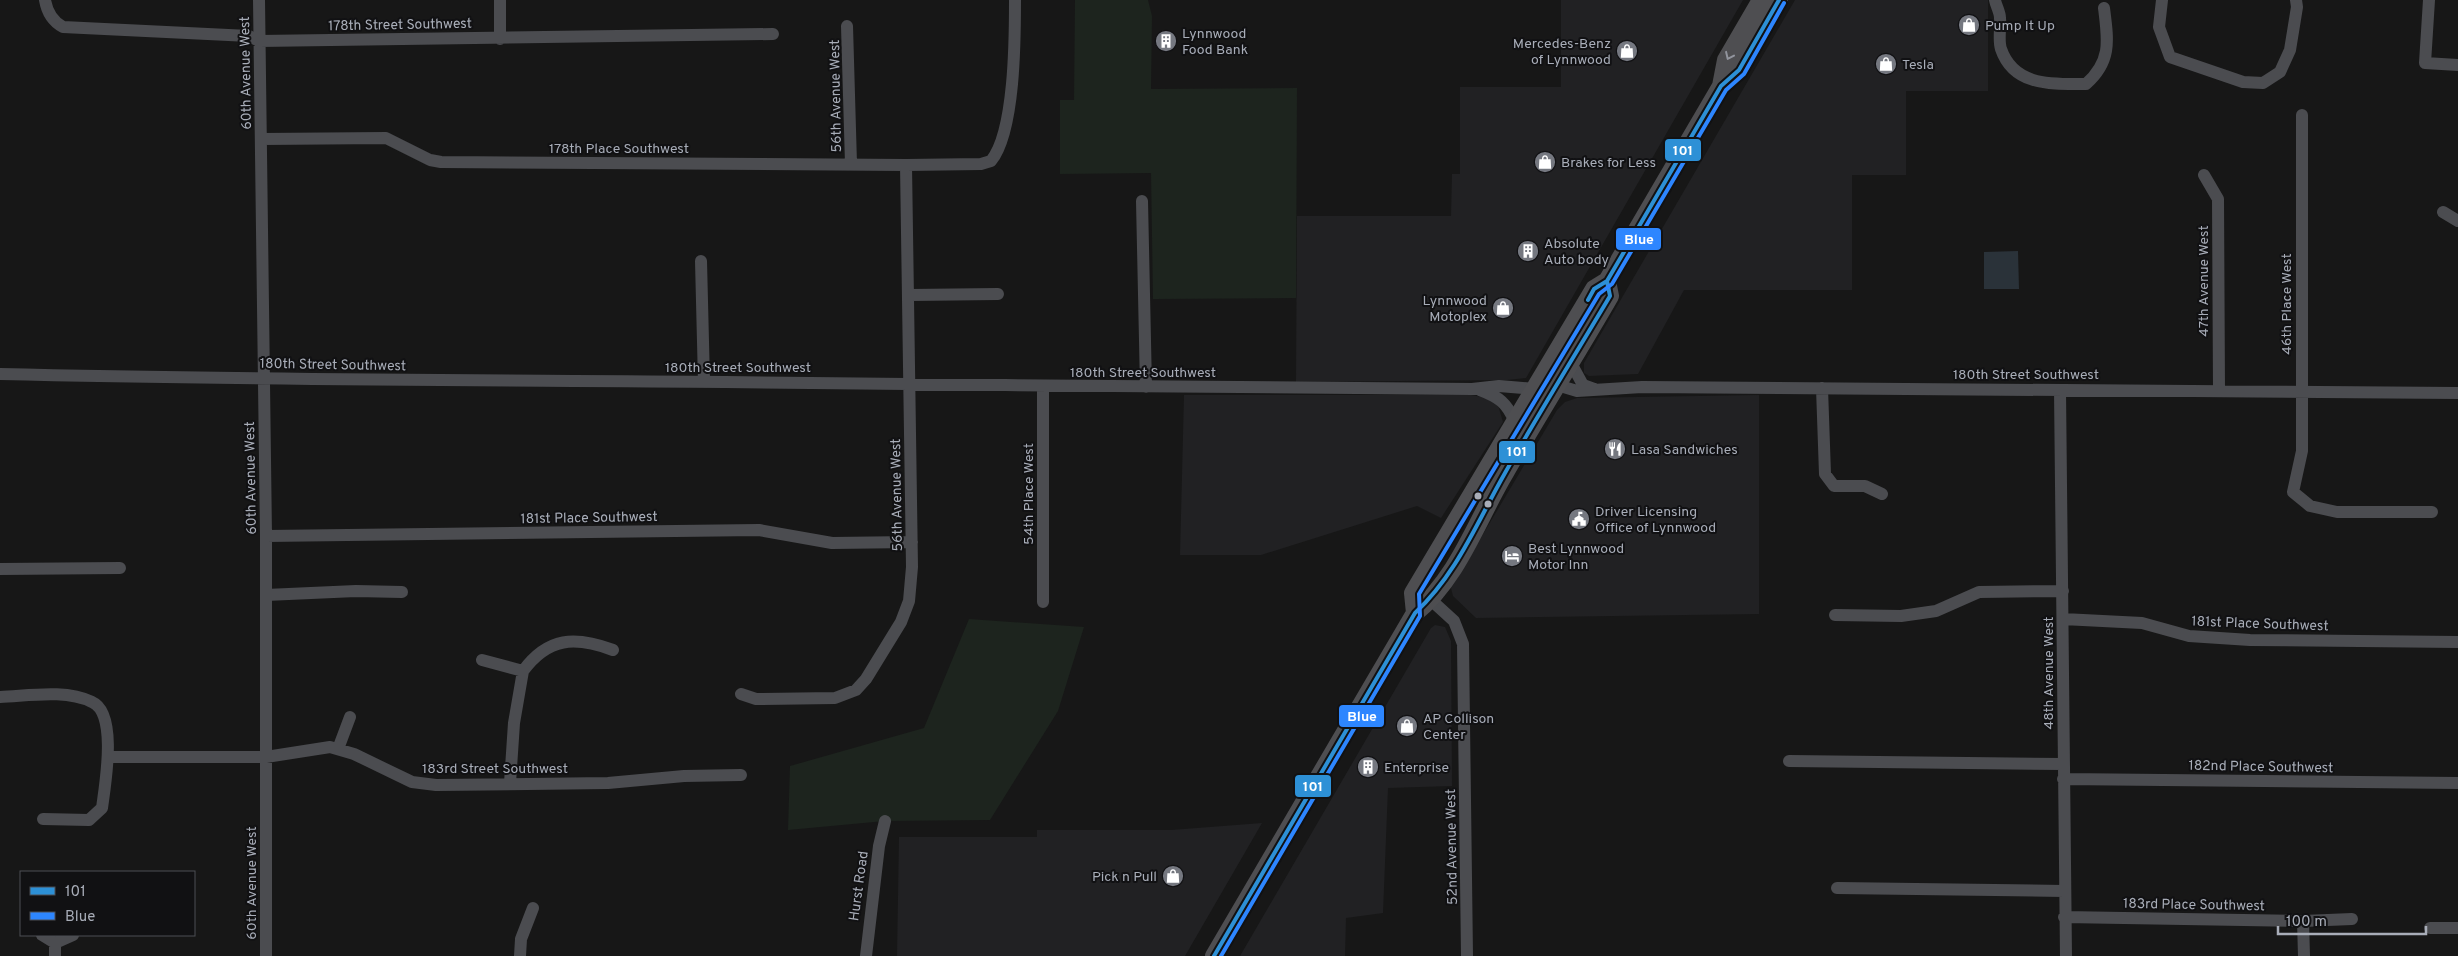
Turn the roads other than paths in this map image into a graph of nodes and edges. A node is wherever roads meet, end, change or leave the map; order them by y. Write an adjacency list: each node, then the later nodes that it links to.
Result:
1 (45, 0): 16 (street, 178th Street Southwest)
2 (259, 0): 16 (street, 60th Avenue West)
3 (500, 0): 15 (street)
4 (1015, 0): 23 (street, 178th Place Southwest)
5 (1761, 0): 19 (highway, one-way to 19)
6 (1769, 0): 17 (highway)
7 (1779, 0): 17 (highway)
8 (1995, 0): 12 (street)
9 (2162, 0): 10 (street)
10 (2296, 0)
11 (2429, 0): 18 (street)
12 (2104, 8)
13 (847, 26): 22 (street, 56th Avenue West)
14 (773, 34): 15 (street, 178th Street Southwest)
15 (500, 38): 16 (street, 178th Street Southwest)
16 (259, 41): 21 (street, 60th Avenue West)
17 (1752, 47): 19 (highway)
18 (2458, 65)
19 (1721, 86): 29 (highway)
20 (2302, 115): 47 (street, 46th Place West)
21 (262, 139): 22 (street, 178th Place Southwest); 35 (street, 60th Avenue West)
22 (851, 164): 23 (street, 178th Place Southwest)
23 (906, 166): 31 (street, 56th Avenue West)
24 (2204, 175): 45 (street, 47th Avenue West)
25 (1142, 201): 40 (street)
26 (2444, 212): 27 (street)
27 (2458, 222)
28 (701, 261): 36 (street)
29 (1607, 281): 32 (highway); 33 (highway)
30 (998, 294): 31 (street)
31 (910, 295): 37 (street, 56th Avenue West)
32 (1565, 337): 38 (highway); 43 (highway)
33 (1571, 363): 38 (highway); 44 (street)
34 (0, 374): 35 (street, 180th Street Southwest)
35 (264, 379): 36 (street, 180th Street Southwest); 53 (street, 60th Avenue West)
36 (704, 382): 37 (street, 180th Street Southwest)
37 (910, 383): 39 (street, 180th Street Southwest); 54 (street, 56th Avenue West)
38 (1557, 385): 44 (street, 180th Street Southwest); 50 (highway)
39 (1044, 387): 40 (street, 180th Street Southwest); 62 (street, 54th Place West)
40 (1146, 388): 41 (street, 180th Street Southwest)
41 (1476, 388): 43 (street, 180th Street Southwest); 49 (street)
42 (1822, 388): 44 (street, 180th Street Southwest); 46 (street, 180th Street Southwest); 51 (street)
43 (1534, 389): 49 (highway); 50 (highway)
44 (1594, 389)
45 (2219, 389): 46 (street, 180th Street Southwest); 47 (street, 180th Street Southwest)
46 (2060, 390): 59 (street, 48th Avenue West)
47 (2301, 391): 48 (street, 180th Street Southwest); 52 (street, 46th Place West)
48 (2458, 393)
49 (1515, 422): 55 (highway)
50 (1509, 465): 61 (highway)
51 (1882, 494)
52 (2432, 512)
53 (266, 536): 54 (street, 181st Place Southwest); 60 (street, 60th Avenue West)
54 (912, 542): 70 (street, 56th Avenue West)
55 (1431, 562): 61 (highway); 63 (highway)
56 (120, 568): 57 (street)
57 (0, 569)
58 (402, 592): 60 (street)
59 (2063, 592): 64 (street); 65 (street, 48th Avenue West)
60 (266, 595): 75 (street, 60th Avenue West)
61 (1431, 600): 63 (highway); 99 (street, 52nd Avenue West)
62 (1044, 602)
63 (1414, 613): 98 (highway)
64 (1836, 615)
65 (2063, 620): 66 (street, 181st Place Southwest); 77 (street, 48th Avenue West)
66 (2458, 642)
67 (613, 650): 69 (street)
68 (482, 660): 69 (street)
69 (523, 672): 80 (street)
70 (741, 694)
71 (0, 697): 74 (street)
72 (350, 717): 73 (street)
73 (338, 748): 75 (street, 183rd Street Southwest); 80 (street, 183rd Street Southwest)
74 (108, 757): 75 (street, 183rd Street Southwest); 82 (street)
75 (266, 757): 95 (street, 60th Avenue West)
76 (1789, 761): 77 (street)
77 (2063, 764): 79 (street, 48th Avenue West)
78 (740, 775): 80 (street, 183rd Street Southwest)
79 (2063, 779): 81 (street, 182nd Place Southwest); 85 (street, 48th Avenue West)
80 (510, 783)
81 (2458, 783)
82 (43, 819)
83 (885, 820): 97 (street, Hurst Road)
84 (1836, 888): 85 (street)
85 (2064, 891): 87 (street, 48th Avenue West)
86 (533, 908): 96 (street)
87 (2064, 917): 89 (street, 183rd Place Southwest); 100 (street, 48th Avenue West)
88 (2352, 919): 89 (street, 183rd Place Southwest)
89 (2303, 921): 101 (street)
90 (2430, 928): 91 (street)
91 (2458, 928)
92 (43, 936): 94 (street)
93 (72, 936): 94 (street)
94 (55, 950)
95 (266, 956)
96 (520, 956)
97 (866, 956)
98 (1214, 956)
99 (1467, 956)
100 (2066, 956)
101 (2304, 956)

